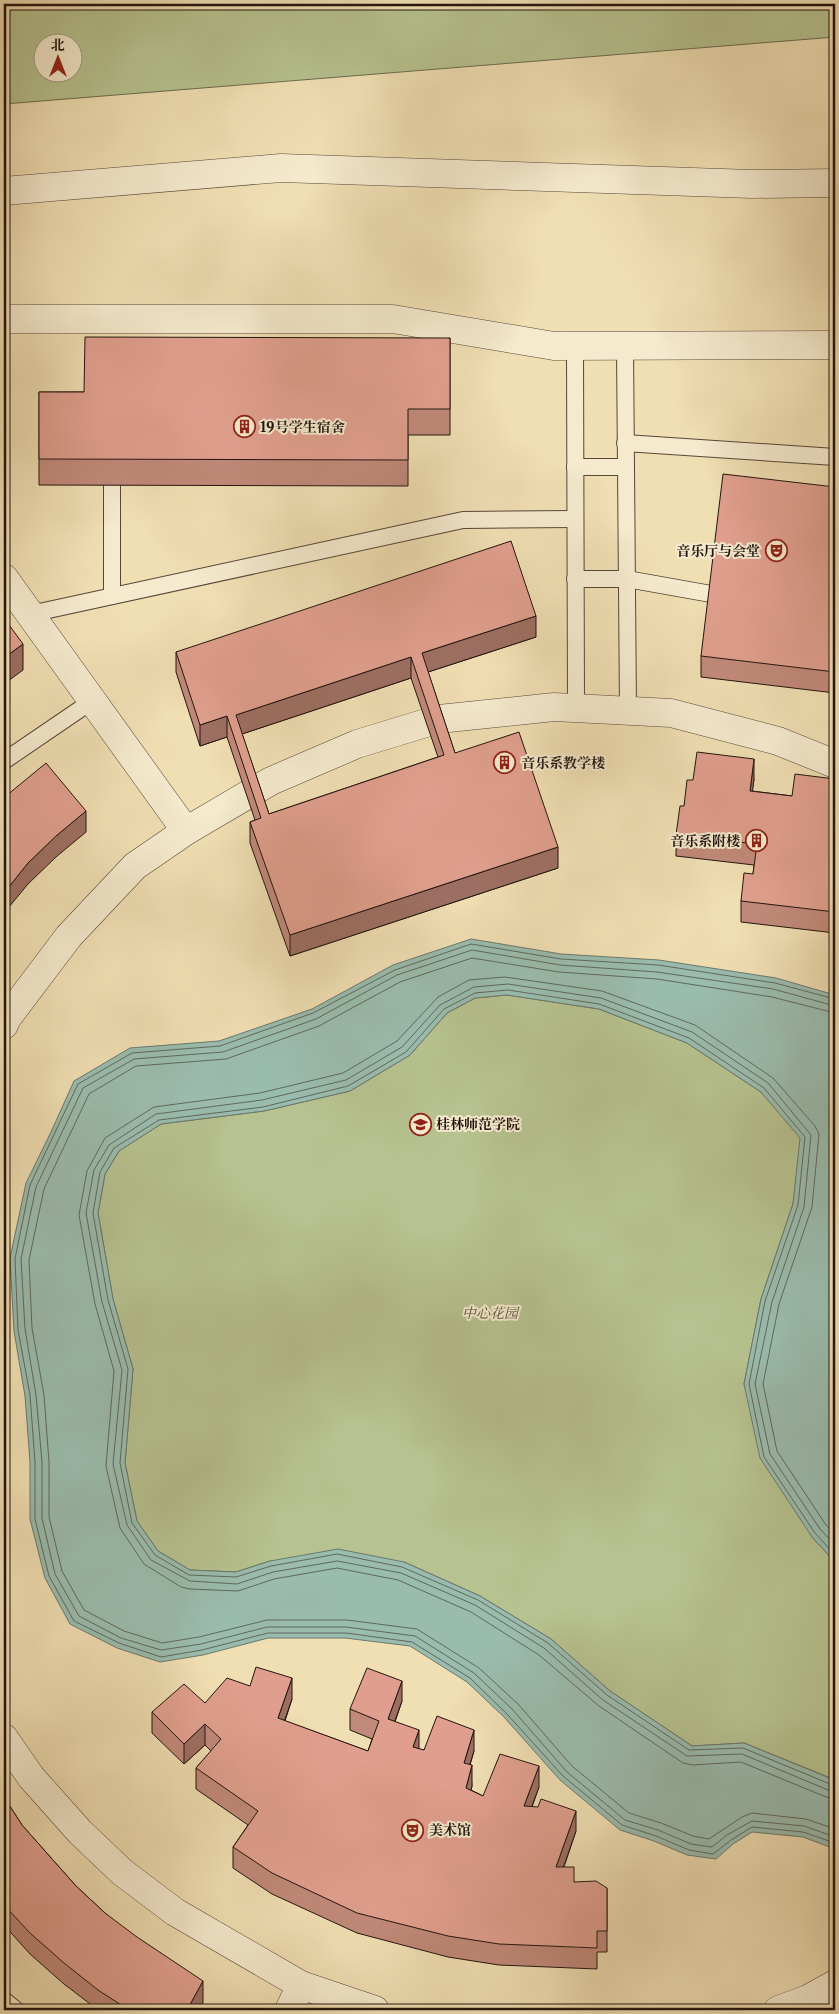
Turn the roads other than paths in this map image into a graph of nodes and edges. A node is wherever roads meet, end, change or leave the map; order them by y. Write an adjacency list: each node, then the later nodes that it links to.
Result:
1 (835, 183): 2 (street)
2 (4, 191)
3 (4, 319): 5 (street)
4 (835, 345): 6 (street)
5 (575, 346): 6 (street); 9 (lane)
6 (625, 346): 7 (lane)
7 (625, 443): 8 (lane); 10 (lane)
8 (835, 457)
9 (575, 467): 10 (lane); 12 (lane)
10 (626, 467): 15 (lane)
11 (112, 486): 17 (lane)
12 (575, 519): 14 (lane); 17 (lane)
13 (4, 578): 18 (street)
14 (575, 579): 15 (lane); 20 (lane)
15 (627, 579): 16 (lane); 21 (lane)
16 (711, 594)
17 (112, 596): 18 (lane)
18 (30, 614): 19 (street)
19 (92, 701): 22 (lane); 24 (street)
20 (576, 708): 21 (street); 24 (street)
21 (628, 711): 23 (street)
22 (4, 761)
23 (835, 764)
24 (186, 831): 25 (street)
25 (4, 1026)
26 (4, 1738): 28 (street)
27 (835, 1984): 33 (street)
28 (301, 1985): 31 (street); 32 (street)
29 (4, 2000): 30 (lane)
30 (16, 2010)
31 (288, 2010)
32 (375, 2010)
33 (778, 2010)

